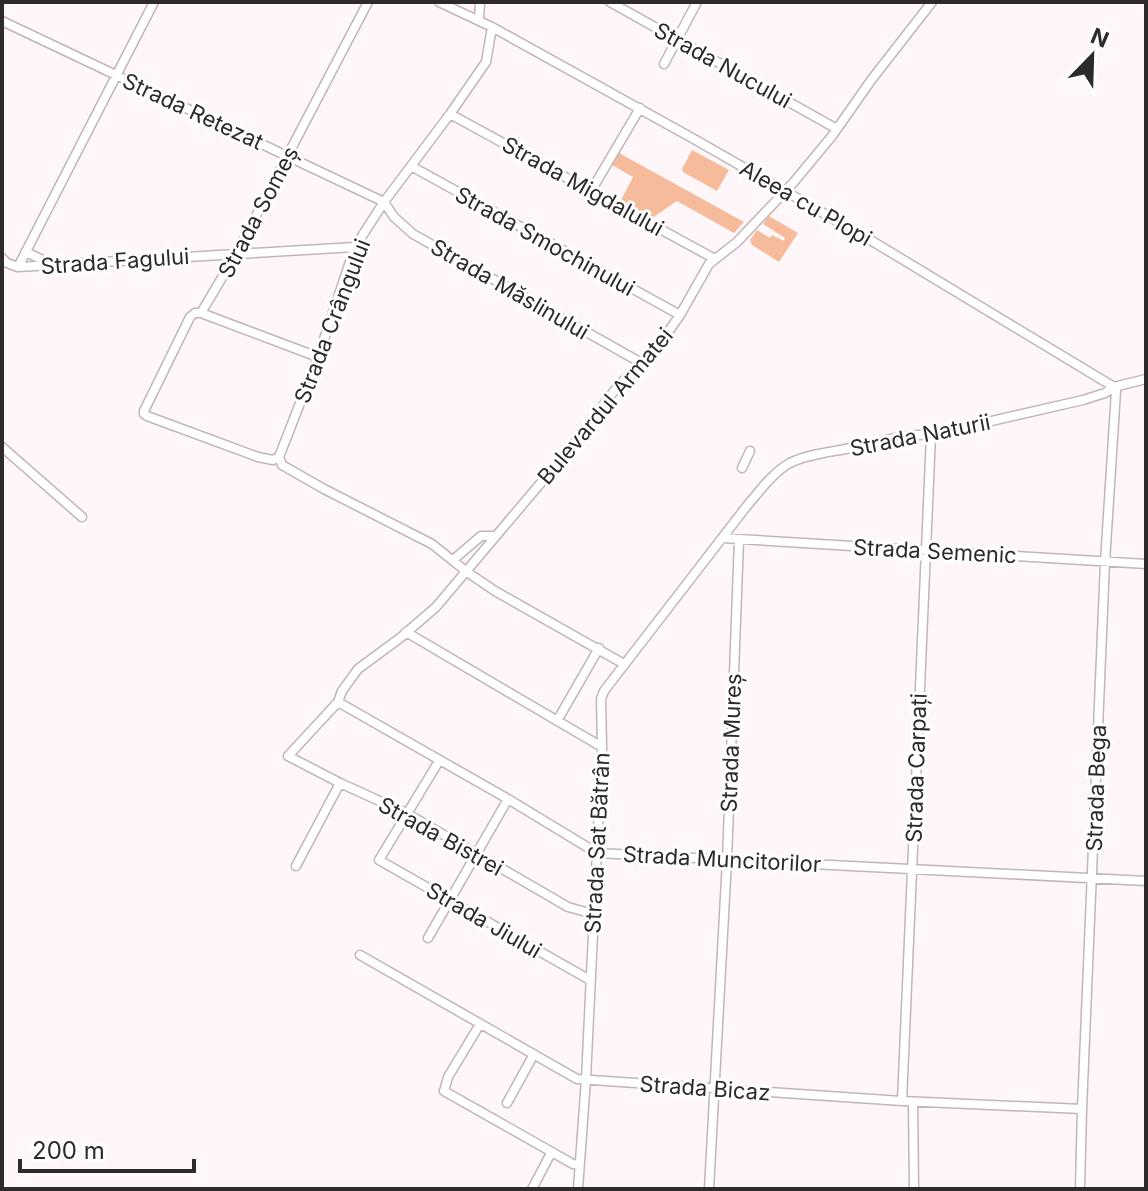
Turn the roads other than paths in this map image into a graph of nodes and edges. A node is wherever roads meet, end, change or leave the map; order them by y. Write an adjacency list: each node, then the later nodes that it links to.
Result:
1 (154, 2): 13 (street)
2 (368, 2): 17 (street, Strada Someș)
3 (439, 2): 8 (street, Aleea cu Plopi)
4 (480, 2): 8 (street)
5 (610, 2): 11 (street, Strada Nucului)
6 (697, 2): 11 (street)
7 (932, 2): 16 (street, Bulevardul Armatei)
8 (479, 20): 10 (street, Aleea cu Plopi)
9 (2, 21): 13 (street, Strada Retezat)
10 (492, 27): 14 (street, Aleea cu Plopi); 15 (street, Strada Crângului)
11 (677, 39): 12 (street); 16 (street, Strada Nucului)
12 (664, 64)
13 (116, 75): 17 (street, Strada Retezat); 23 (street)
14 (640, 108): 19 (street); 20 (street, Aleea cu Plopi)
15 (450, 114): 18 (street, Strada Crângului); 19 (street, Strada Migdalului)
16 (837, 129): 20 (street, Bulevardul Armatei)
17 (289, 155): 21 (street, Strada Retezat); 24 (street, Strada Someș)
18 (411, 166): 21 (street, Strada Crângului); 30 (street, Strada Smochinului)
19 (591, 191): 26 (street, Strada Migdalului)
20 (786, 191): 26 (street, Bulevardul Armatei); 34 (street, Aleea cu Plopi)
21 (384, 202): 22 (street, Strada Crângului); 32 (street, Strada Măslinului)
22 (355, 247): 24 (street, Strada Fagului); 31 (street, Strada Crângului)
23 (26, 252): 27 (street); 28 (street)
24 (236, 254): 27 (street, Strada Fagului); 29 (street, Strada Someș)
25 (2, 258): 28 (street)
26 (715, 259): 30 (street, Bulevardul Armatei)
27 (54, 265): 28 (street, Strada Fagului)
28 (18, 267)
29 (201, 313): 31 (street); 38 (street, Strada Someș)
30 (680, 315): 32 (street, Bulevardul Armatei)
31 (318, 357): 38 (street, Strada Crângului)
32 (645, 365): 41 (street, Bulevardul Armatei)
33 (1146, 379): 34 (street, Strada Naturii)
34 (1114, 387): 35 (street, Strada Naturii); 46 (street, Strada Bega)
35 (931, 435): 42 (street, Strada Naturii); 44 (street, Strada Carpați)
36 (2, 447): 40 (street)
37 (750, 451): 39 (street)
38 (279, 457): 45 (street)
39 (742, 468)
40 (82, 517)
41 (495, 536): 45 (street); 48 (street, Bulevardul Armatei)
42 (723, 538): 43 (street, Strada Semenic); 51 (street, Strada Sat Bătrân)
43 (739, 540): 44 (street, Strada Semenic); 62 (street, Strada Mureș)
44 (924, 550): 46 (street, Strada Semenic); 64 (street, Strada Carpați)
45 (453, 560): 48 (street)
46 (1105, 562): 47 (street, Strada Semenic); 65 (street, Strada Bega)
47 (1146, 564)
48 (467, 572): 49 (street, Bulevardul Armatei); 50 (street)
49 (406, 632): 52 (street, Bulevardul Armatei); 53 (street)
50 (599, 648): 51 (street); 53 (street)
51 (624, 664): 54 (street, Strada Sat Bătrân)
52 (338, 702): 55 (street, Bulevardul Armatei); 56 (street, Strada Muncitorilor)
53 (557, 721): 54 (street)
54 (602, 747): 60 (street, Strada Sat Bătrân)
55 (288, 756): 57 (street, Strada Bistrei)
56 (439, 761): 58 (street, Strada Muncitorilor); 59 (street)
57 (340, 783): 59 (street, Strada Bistrei); 63 (street)
58 (508, 799): 60 (street, Strada Muncitorilor); 61 (street)
59 (406, 813): 61 (street, Strada Bistrei); 67 (street, Strada Jiului)
60 (597, 853): 62 (street, Strada Muncitorilor); 68 (street, Strada Sat Bătrân)
61 (477, 855): 67 (street); 68 (street, Strada Bistrei)
62 (727, 860): 64 (street, Strada Muncitorilor); 75 (street, Strada Mureș)
63 (296, 866)
64 (912, 868): 65 (street, Strada Muncitorilor); 76 (street, Strada Carpați)
65 (1092, 878): 66 (street, Strada Muncitorilor); 79 (street, Strada Bega)
66 (1146, 881)
67 (450, 900): 69 (street); 71 (street, Strada Jiului)
68 (594, 912): 71 (street, Strada Sat Bătrân)
69 (428, 938)
70 (360, 955): 72 (street, Strada Bicaz)
71 (590, 980): 74 (street, Strada Sat Bătrân)
72 (480, 1024): 73 (street, Strada Bicaz); 80 (street)
73 (534, 1054): 74 (street, Strada Bicaz); 78 (street)
74 (586, 1079): 75 (street, Strada Bicaz); 81 (street, Strada Sat Bătrân)
75 (715, 1089): 76 (street, Strada Bicaz); 84 (street, Strada Mureș)
76 (902, 1101): 77 (street, Strada Bicaz)
77 (913, 1102): 79 (street, Strada Bicaz); 85 (street)
78 (507, 1103)
79 (1082, 1109): 86 (street, Strada Bega)
80 (551, 1153): 81 (street); 82 (street)
81 (579, 1165): 83 (street, Strada Sat Bătrân)
82 (532, 1189)
83 (578, 1189)
84 (709, 1189)
85 (914, 1189)
86 (1080, 1189)

